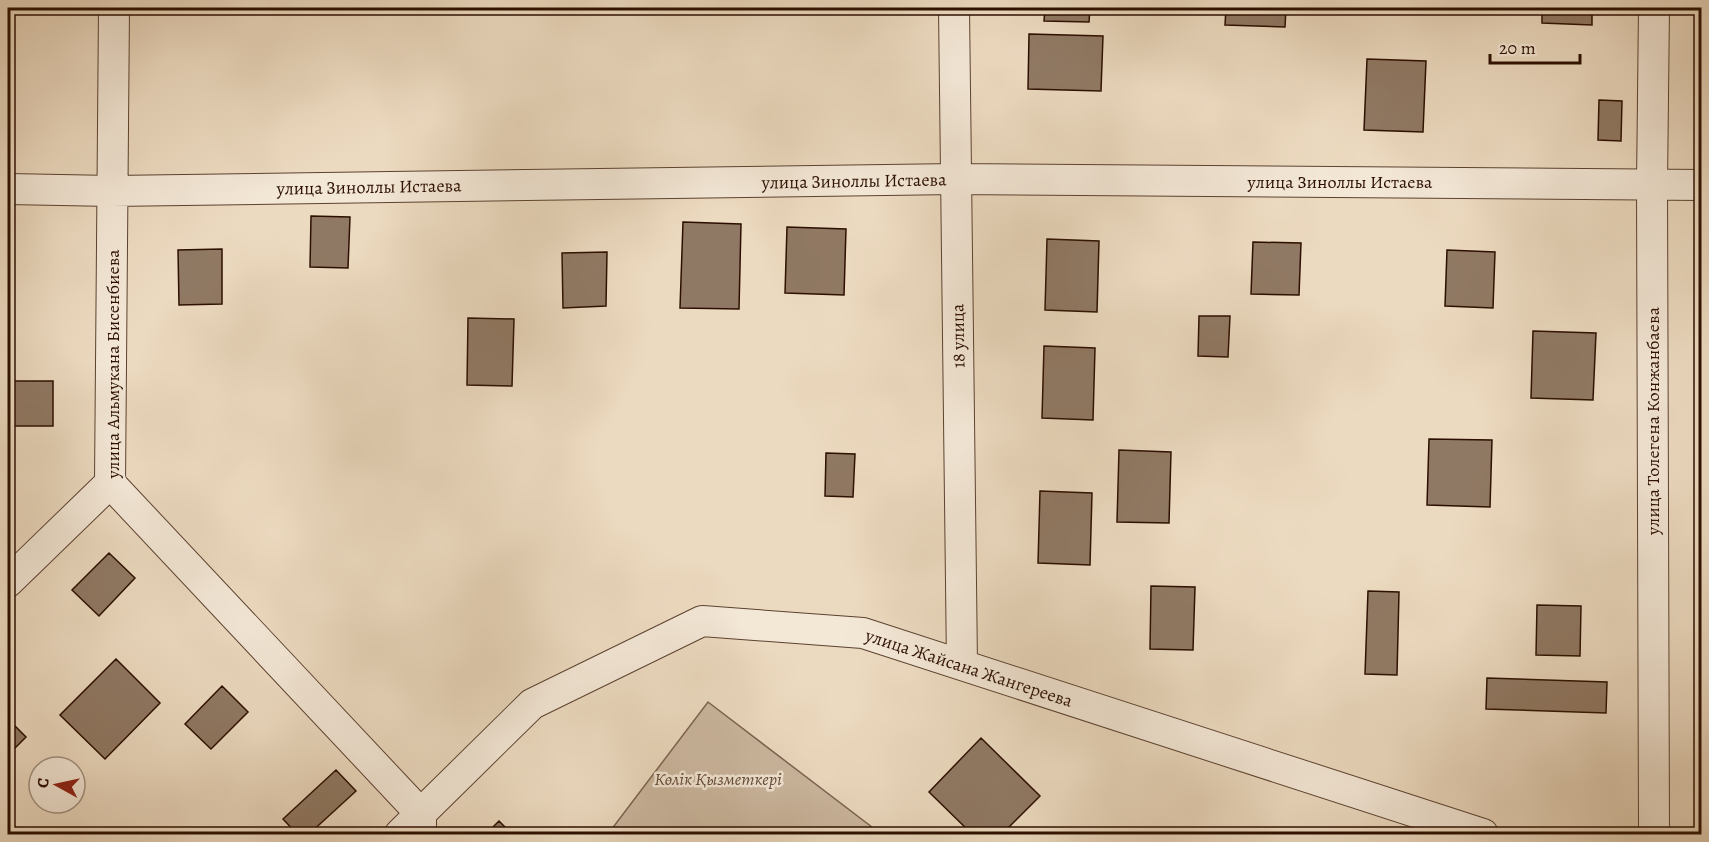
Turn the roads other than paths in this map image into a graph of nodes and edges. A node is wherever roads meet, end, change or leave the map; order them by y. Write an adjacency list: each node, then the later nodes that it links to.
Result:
1 (114, 8): 8 (street, улица Альмукана Бисенбиева)
2 (954, 8): 4 (street, 18 улица)
3 (1654, 8): 6 (street, улица Толегена Конжанбаева)
4 (956, 179): 6 (street, улица Зиноллы Истаева); 8 (street, улица Зиноллы Истаева); 11 (street, 18 улица)
5 (1701, 184): 6 (street, улица Зиноллы Истаева)
6 (1652, 185): 14 (street, улица Толегена Конжанбаева)
7 (8, 189): 8 (street, улица Зиноллы Истаева)
8 (112, 191): 9 (street, улица Альмукана Бисенбиева)
9 (110, 483): 10 (street); 12 (street, улица Альмукана Бисенбиева)
10 (8, 582)
11 (962, 665): 12 (street, улица Жайсана Жангереева); 13 (street, улица Жайсана Жангереева)
12 (414, 828)
13 (1483, 834)
14 (1654, 834)

